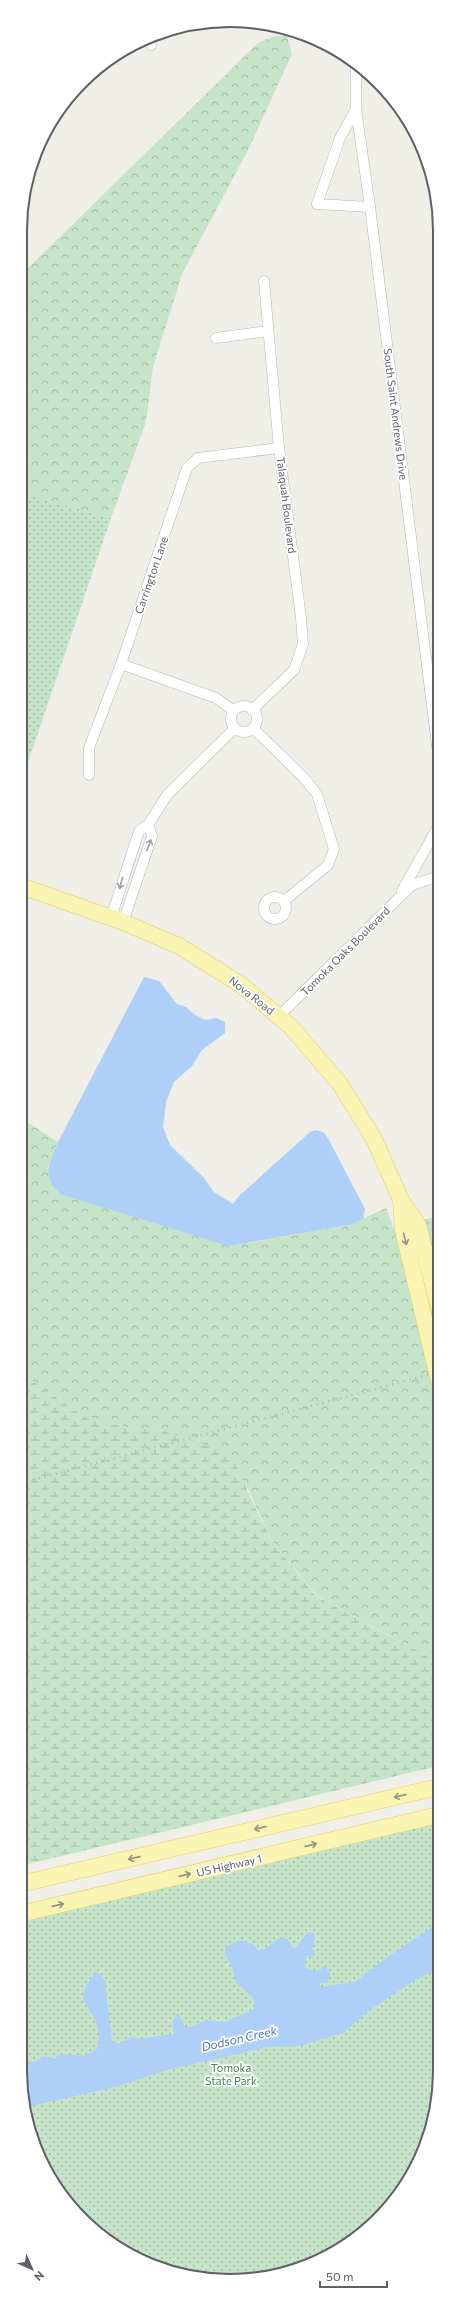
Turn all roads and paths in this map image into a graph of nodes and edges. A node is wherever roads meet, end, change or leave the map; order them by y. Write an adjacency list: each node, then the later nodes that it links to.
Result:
1 (356, 71): 2 (street, South Saint Andrews Drive)
2 (356, 109): 3 (street, South Saint Andrews Drive); 3 (street)
3 (370, 207): 11 (street, South Saint Andrews Drive)
4 (264, 281): 5 (street, Talaquah Boulevard)
5 (268, 331): 6 (street); 7 (street, Talaquah Boulevard)
6 (216, 338)
7 (280, 448): 8 (street, Carrington Lane); 9 (street, Talaquah Boulevard)
8 (121, 664): 10 (street); 14 (street, Carrington Lane)
9 (252, 710): 10 (street); 13 (street)
10 (234, 711): 12 (street)
11 (433, 714)
12 (235, 728): 13 (street); 15 (street)
13 (253, 728): 22 (street)
14 (89, 775)
15 (148, 825): 17 (street); 18 (street, one-way to 15)
16 (433, 836): 21 (street)
17 (125, 867): 18 (street); 23 (street, one-way to 23)
18 (140, 872): 23 (street)
19 (433, 878): 21 (street, Tomoka Oaks Boulevard)
20 (27, 888): 23 (main road, Nova Road)
21 (399, 898): 24 (street, Tomoka Oaks Boulevard)
22 (284, 901)
23 (117, 920): 24 (main road, Nova Road)
24 (279, 1016): 25 (main road, Nova Road)
25 (401, 1200): 26 (main road, Nova Road); 27 (main road, Nova Road, one-way to 27)
26 (433, 1284)
27 (433, 1356)
28 (433, 1788): 30 (main road, one-way to 30)
29 (433, 1817): 31 (main road, US Highway 1, one-way to 29)
30 (27, 1882)
31 (27, 1912)

